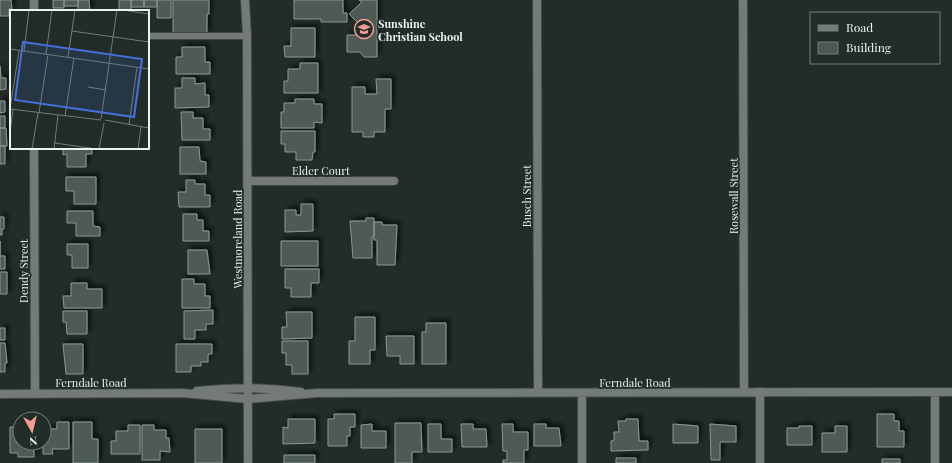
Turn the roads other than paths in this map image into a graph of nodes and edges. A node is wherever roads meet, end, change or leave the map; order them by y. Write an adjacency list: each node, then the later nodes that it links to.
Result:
1 (245, 0): 5 (street)
2 (248, 0): 5 (street)
3 (537, 0): 12 (street, Busch Street)
4 (743, 0): 13 (street, Rosewall Street)
5 (247, 15): 7 (street, Westmoreland Road)
6 (149, 36): 7 (lane)
7 (247, 36): 9 (street, Westmoreland Road)
8 (34, 149): 21 (street, Dendy Street)
9 (248, 181): 10 (street, Elder Court); 11 (street, Westmoreland Road)
10 (394, 181)
11 (248, 388): 17 (street, Ferndale Road); 18 (street, Ferndale Road); 22 (street, Westmoreland Road)
12 (538, 392): 18 (street, Ferndale Road); 19 (street, Ferndale Road)
13 (744, 392): 14 (street, Ferndale Road); 19 (street, Ferndale Road)
14 (760, 392): 15 (street, Ferndale Road); 25 (street)
15 (934, 392): 16 (street, Ferndale Road); 26 (street)
16 (952, 392)
17 (182, 393): 21 (street, Ferndale Road); 22 (street, Ferndale Road)
18 (317, 393): 22 (street, Ferndale Road)
19 (582, 393): 24 (street)
20 (0, 394): 21 (street, Ferndale Road)
21 (35, 394)
22 (248, 399): 23 (street, Westmoreland Road)
23 (248, 463)
24 (582, 463)
25 (760, 463)
26 (935, 463)

